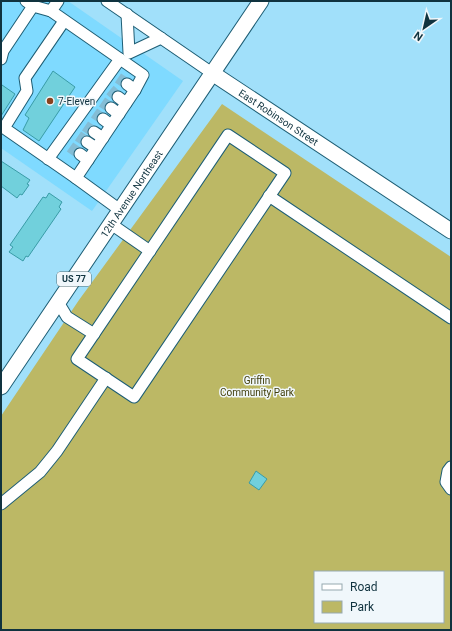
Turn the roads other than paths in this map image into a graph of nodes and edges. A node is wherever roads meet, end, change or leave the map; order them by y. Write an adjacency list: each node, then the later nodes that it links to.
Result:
1 (58, 1): 5 (street)
2 (107, 1): 6 (street, East Robinson Street)
3 (261, 1): 11 (main road, 12th Avenue Northeast / US 77)
4 (29, 4): 5 (street); 9 (street)
5 (51, 11): 7 (street)
6 (127, 14): 8 (street, East Robinson Street); 10 (street)
7 (64, 21): 10 (street); 19 (street)
8 (161, 38): 10 (street); 11 (street, East Robinson Street)
9 (2, 53)
10 (124, 58): 12 (street); 12 (street)
11 (212, 73): 22 (main road, 12th Avenue Northeast / US 77); 24 (main road, East Robinson Street)
12 (123, 81): 13 (street); 13 (street)
13 (114, 94): 14 (street); 14 (street)
14 (107, 105): 15 (street); 15 (street)
15 (98, 116): 16 (street); 16 (street)
16 (90, 129): 17 (street); 17 (street)
17 (83, 139): 18 (street); 18 (street)
18 (75, 150): 19 (street); 20 (street)
19 (48, 159): 20 (street)
20 (76, 178): 22 (street)
21 (269, 196): 25 (street); 27 (street); 29 (street)
22 (120, 210): 23 (main road, 12th Avenue Northeast / US 77)
23 (111, 224): 25 (street); 26 (main road, 12th Avenue Northeast / US 77)
24 (451, 230)
25 (150, 251): 28 (street)
26 (58, 302): 28 (street); 30 (main road, 12th Avenue Northeast / US 77)
27 (451, 318)
28 (94, 334): 29 (street)
29 (106, 378): 33 (street)
30 (1, 387)
31 (451, 467): 32 (street)
32 (451, 489)
33 (1, 504)

